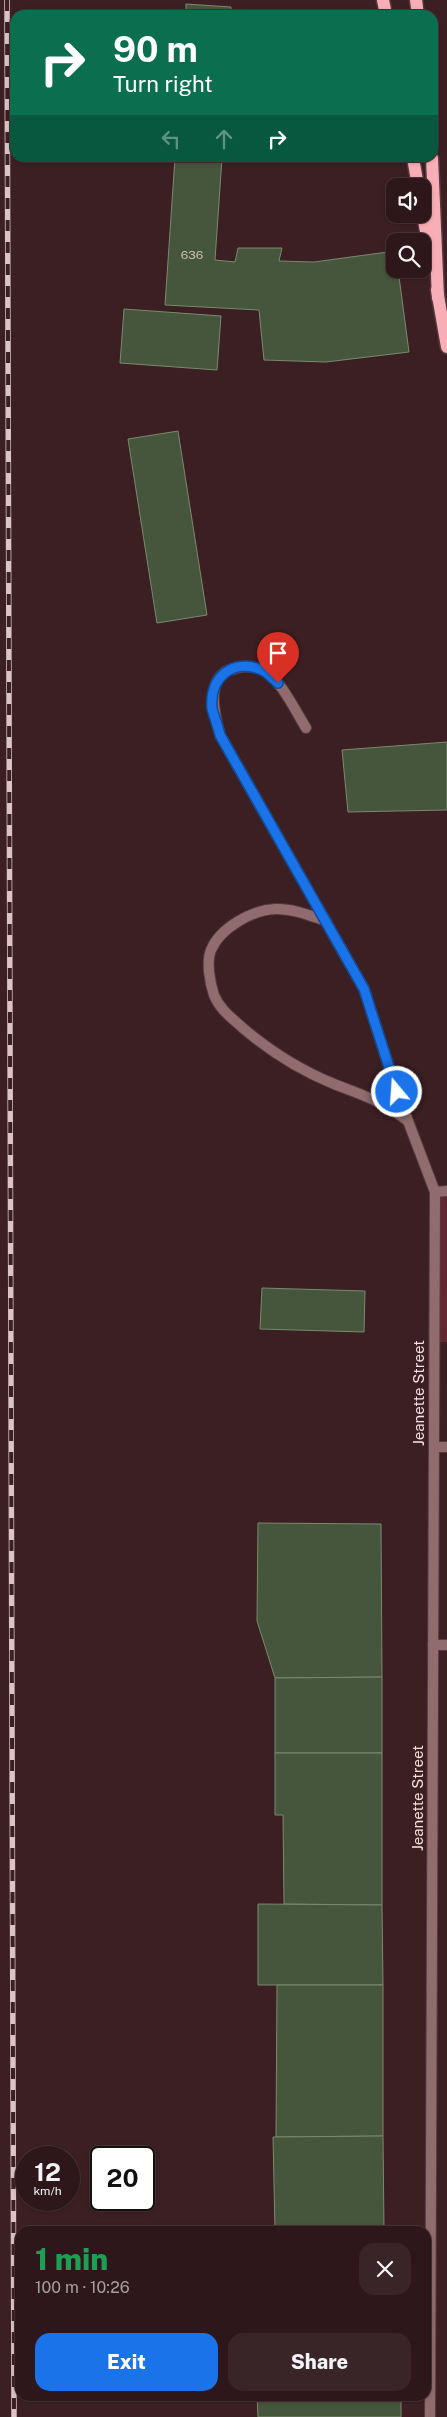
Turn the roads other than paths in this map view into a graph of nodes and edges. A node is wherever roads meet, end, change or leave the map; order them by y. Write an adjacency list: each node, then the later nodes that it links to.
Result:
1 (413, 162): 3 (main road)
2 (432, 162): 5 (main road)
3 (416, 178)
4 (424, 223): 5 (main road)
5 (438, 298): 6 (main road)
6 (447, 347)
7 (306, 728): 8 (street)
8 (326, 921): 9 (street); 9 (street)
9 (408, 1120): 10 (street)
10 (435, 1192): 11 (street); 12 (street, Jeanette Street)
11 (447, 1192)
12 (434, 1447): 13 (street); 14 (street, Jeanette Street)
13 (447, 1447)
14 (433, 1645): 15 (street); 16 (street, Jeanette Street)
15 (447, 1645)
16 (431, 2226)
17 (430, 2401): 18 (street, Jeanette Street)
18 (430, 2417)

